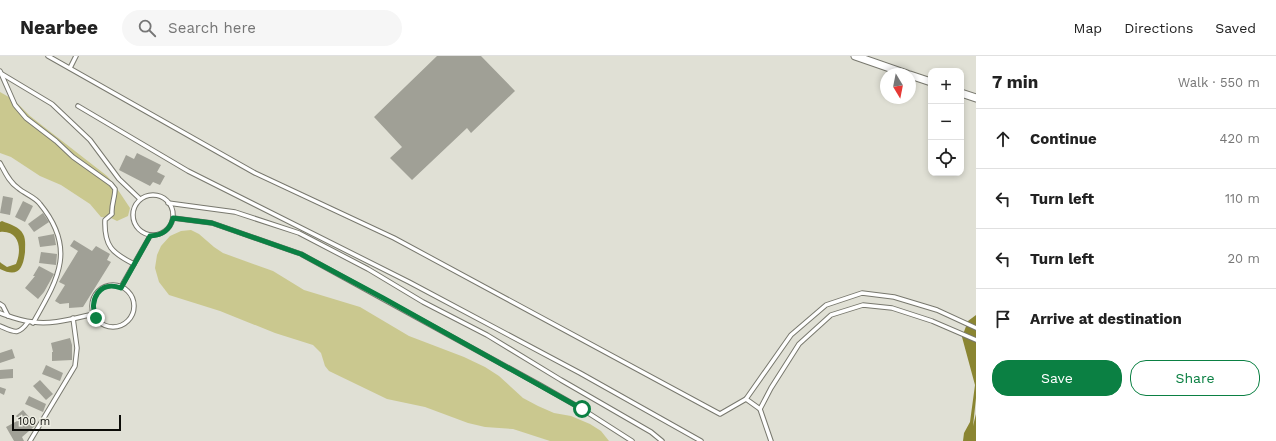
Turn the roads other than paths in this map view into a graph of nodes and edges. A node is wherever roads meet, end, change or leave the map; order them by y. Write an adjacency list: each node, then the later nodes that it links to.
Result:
1 (48, 56): 4 (lane)
2 (76, 56): 4 (lane)
3 (855, 56): 5 (street)
4 (70, 68): 29 (lane)
5 (890, 68)
6 (1, 72): 13 (lane); 17 (lane)
7 (916, 77): 8 (street)
8 (928, 81)
9 (964, 94): 10 (street)
10 (976, 98)
11 (78, 106): 34 (lane)
12 (0, 163): 25 (lane)
13 (140, 199): 14 (lane); 16 (lane)
14 (168, 203): 15 (lane); 33 (lane)
15 (173, 218): 16 (lane); 32 (lane)
16 (150, 236): 17 (lane)
17 (134, 264): 18 (lane)
18 (121, 288): 21 (lane); 21 (lane)
19 (0, 304): 22 (lane)
20 (0, 313): 22 (lane)
21 (94, 314): 23 (lane)
22 (8, 316): 24 (lane)
23 (73, 318): 25 (lane); 31 (lane)
24 (28, 322): 25 (lane); 26 (lane)
25 (33, 322)
26 (0, 326)
27 (976, 328): 29 (lane)
28 (976, 340): 30 (lane)
29 (746, 399): 30 (lane)
30 (760, 409): 35 (lane)
31 (30, 441)
32 (632, 441)
33 (662, 441)
34 (701, 441)
35 (771, 441)

